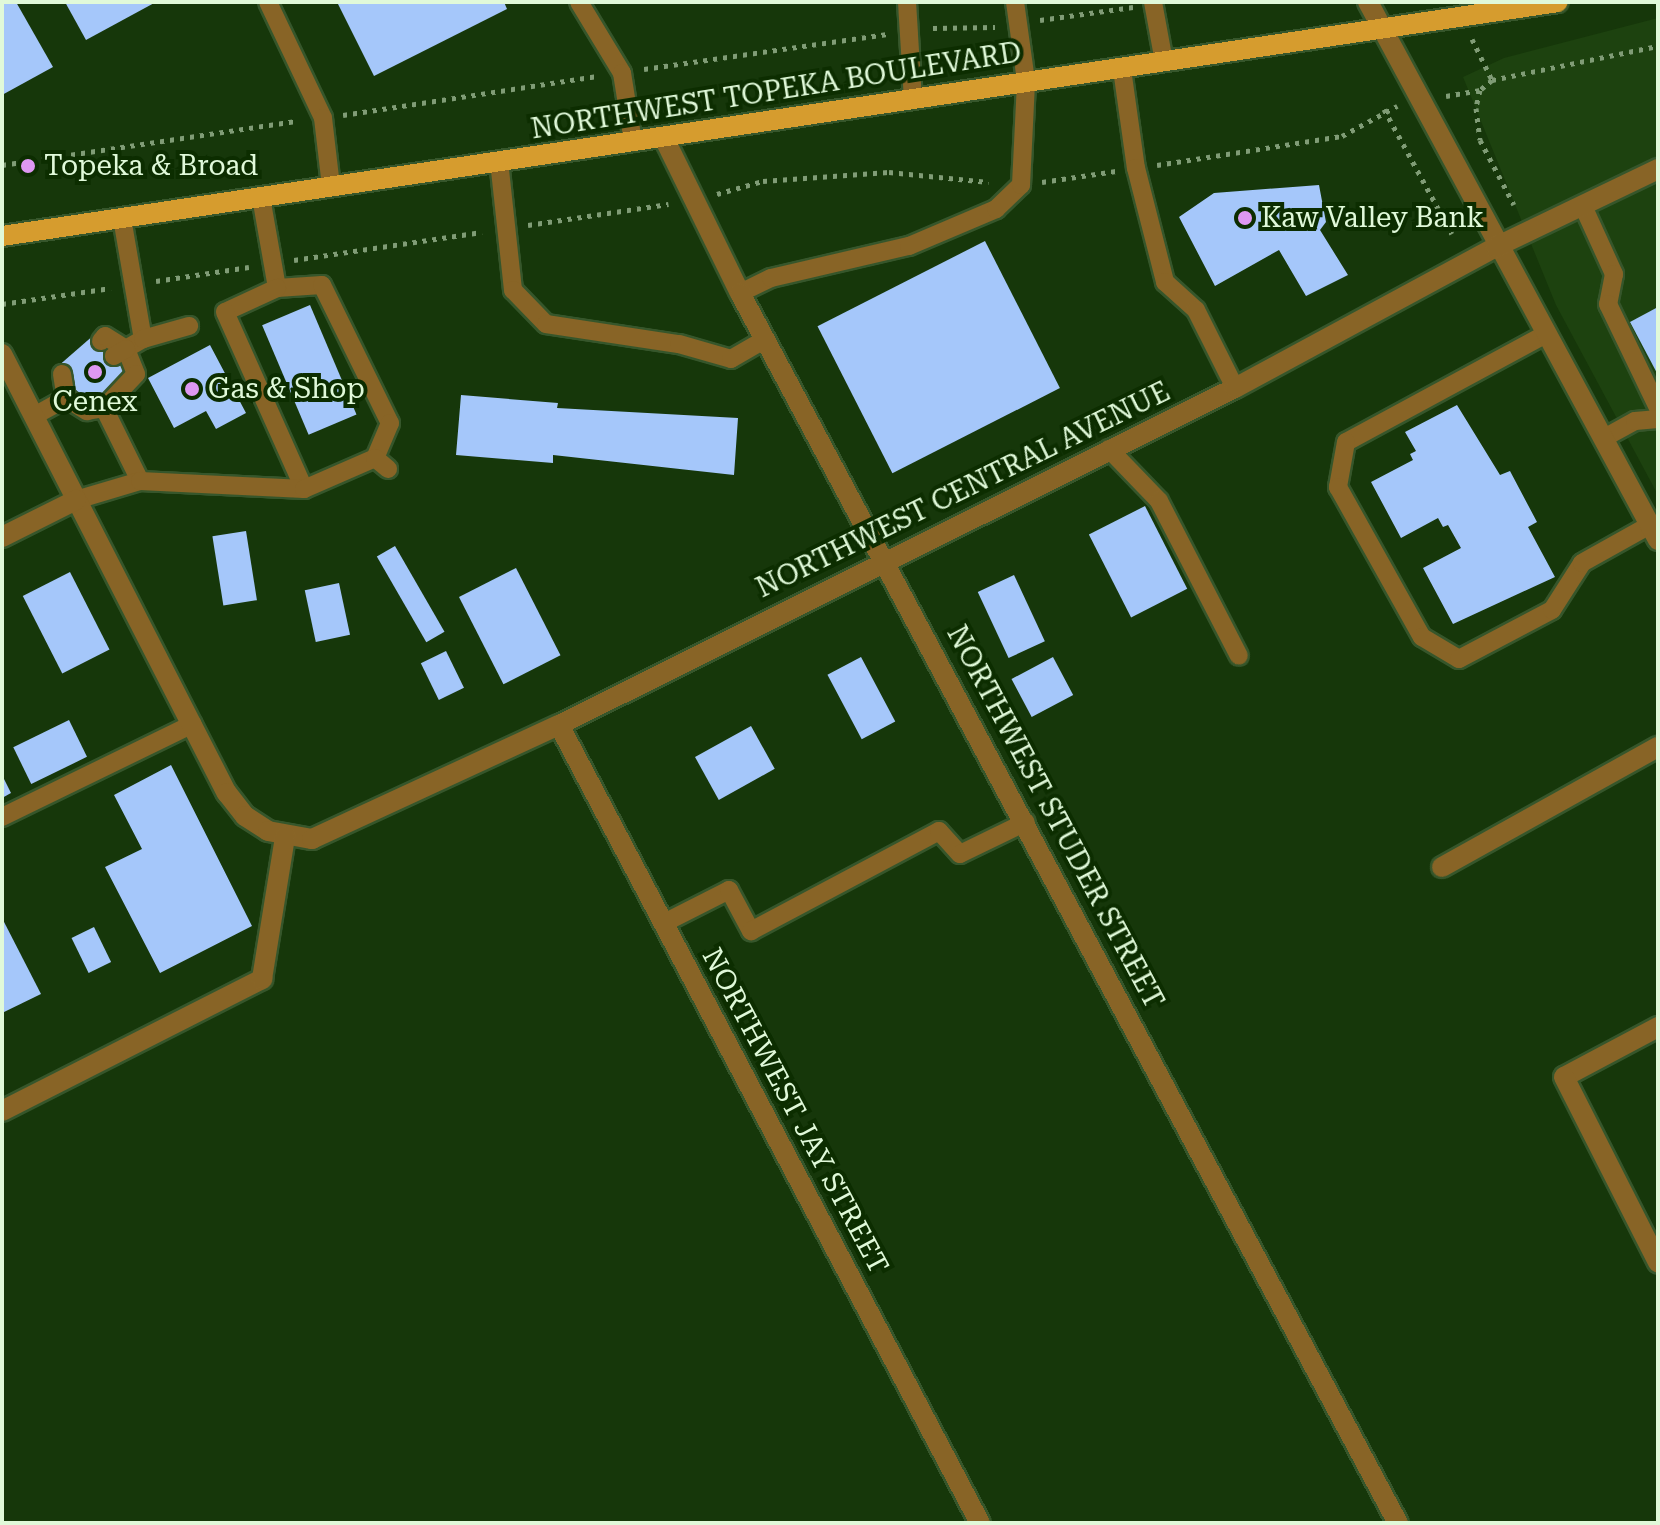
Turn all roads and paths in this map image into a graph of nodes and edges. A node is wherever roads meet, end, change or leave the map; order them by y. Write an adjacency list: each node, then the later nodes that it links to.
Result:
1 (268, 2): 22 (lane)
2 (579, 2): 15 (lane)
3 (907, 2): 11 (lane)
4 (1015, 2): 9 (lane)
5 (1368, 2): 10 (street)
6 (1558, 2): 8 (main road, NORTHWEST TOPEKA BOULEVARD)
7 (1153, 3): 9 (path); 13 (lane)
8 (1461, 19): 10 (main road, NORTHWEST TOPEKA BOULEVARD); 16 (path)
9 (1018, 23): 11 (path); 17 (lane)
10 (1383, 30): 13 (main road, NORTHWEST TOPEKA BOULEVARD); 20 (street)
11 (909, 31): 15 (path); 19 (lane)
12 (1658, 46): 16 (path)
13 (1164, 62): 14 (main road, NORTHWEST TOPEKA BOULEVARD)
14 (1122, 69): 17 (main road, NORTHWEST TOPEKA BOULEVARD); 27 (lane)
15 (622, 73): 22 (path); 24 (lane)
16 (1492, 80): 18 (path)
17 (1026, 81): 19 (main road, NORTHWEST TOPEKA BOULEVARD); 29 (lane)
18 (1480, 90): 20 (path); 33 (path)
19 (913, 100): 23 (main road, NORTHWEST TOPEKA BOULEVARD)
20 (1420, 100): 21 (path); 39 (street)
21 (1384, 109): 27 (path); 37 (path)
22 (323, 118): 26 (path); 30 (lane)
23 (664, 138): 24 (main road, NORTHWEST TOPEKA BOULEVARD); 32 (street, NORTHWEST STUDER STREET)
24 (633, 142): 25 (main road, NORTHWEST TOPEKA BOULEVARD)
25 (499, 161): 30 (main road, NORTHWEST TOPEKA BOULEVARD); 36 (lane)
26 (2, 165)
27 (1136, 168): 29 (path); 53 (lane)
28 (1658, 169): 34 (street, NORTHWEST CENTRAL AVENUE)
29 (1021, 185): 32 (path); 43 (lane)
30 (331, 186): 31 (main road, NORTHWEST TOPEKA BOULEVARD)
31 (261, 197): 35 (main road, NORTHWEST TOPEKA BOULEVARD); 40 (lane)
32 (696, 199): 36 (path); 43 (street, NORTHWEST STUDER STREET)
33 (1514, 205)
34 (1583, 206): 39 (street, NORTHWEST CENTRAL AVENUE); 56 (lane)
35 (122, 218): 38 (main road, NORTHWEST TOPEKA BOULEVARD); 41 (lane)
36 (505, 228): 40 (path); 48 (lane)
37 (1452, 234)
38 (2, 236)
39 (1496, 247): 46 (street); 53 (street, NORTHWEST CENTRAL AVENUE)
40 (273, 263): 41 (path); 42 (lane)
41 (132, 285): 44 (path); 47 (lane)
42 (277, 288): 62 (lane); 62 (lane)
43 (740, 293): 48 (street, NORTHWEST STUDER STREET)
44 (2, 304)
45 (189, 326): 47 (lane)
46 (1546, 334): 59 (street); 64 (lane)
47 (143, 339): 50 (lane)
48 (765, 339): 66 (street, NORTHWEST STUDER STREET)
49 (101, 341): 50 (lane)
50 (120, 353): 55 (lane)
51 (2, 354): 57 (street)
52 (62, 374): 54 (lane)
53 (1235, 388): 60 (street, NORTHWEST CENTRAL AVENUE)
54 (70, 393): 55 (lane); 57 (lane)
55 (104, 408): 61 (lane)
56 (1658, 408)
57 (34, 416): 63 (street)
58 (1658, 419): 59 (lane)
59 (1604, 438): 64 (street)
60 (1109, 449): 66 (street, NORTHWEST CENTRAL AVENUE); 67 (lane)
61 (140, 481): 62 (lane); 63 (lane)
62 (304, 489)
63 (76, 500): 65 (street); 68 (street)
64 (1654, 533)
65 (2, 537)
66 (885, 558): 69 (street, NORTHWEST CENTRAL AVENUE); 72 (street, NORTHWEST STUDER STREET)
67 (1239, 656)
68 (193, 724): 71 (lane); 73 (street)
69 (559, 725): 73 (street, NORTHWEST CENTRAL AVENUE); 75 (street, NORTHWEST JAY STREET)
70 (1658, 747): 74 (street)
71 (2, 817)
72 (1026, 822): 75 (lane); 80 (street, NORTHWEST STUDER STREET)
73 (285, 837): 77 (street)
74 (1442, 867)
75 (664, 923): 79 (street, NORTHWEST JAY STREET)
76 (1658, 1027): 78 (street)
77 (2, 1111)
78 (1658, 1262)
79 (980, 1523)
80 (1398, 1523)

